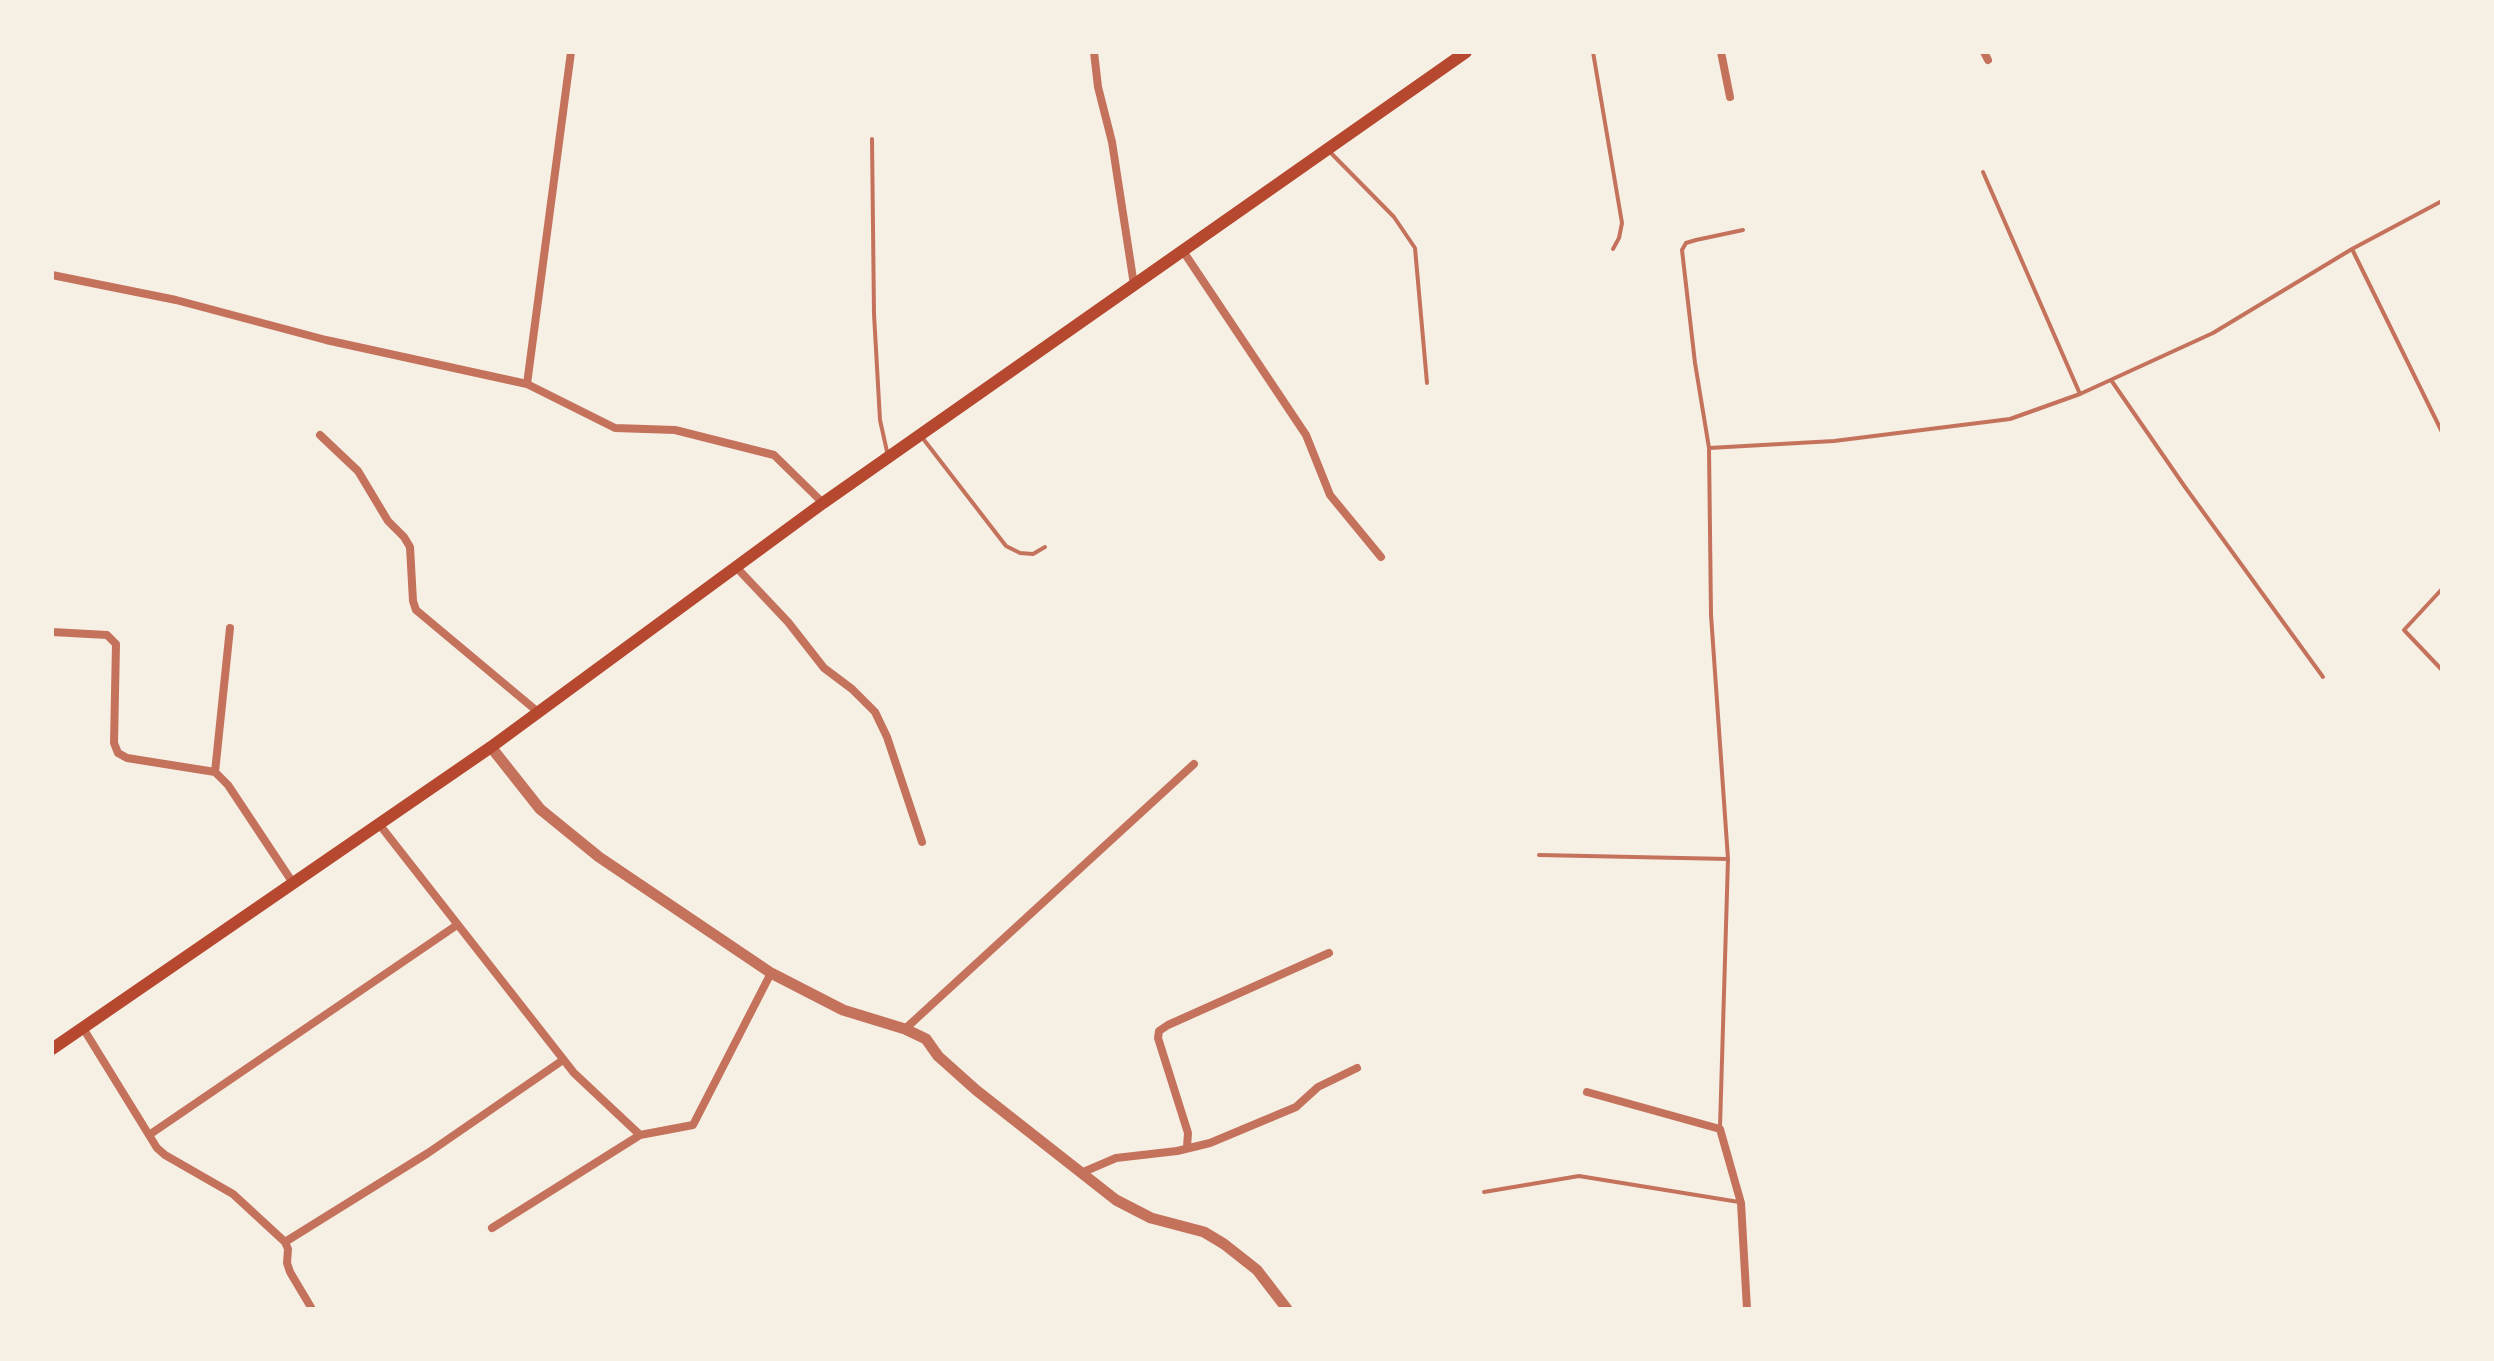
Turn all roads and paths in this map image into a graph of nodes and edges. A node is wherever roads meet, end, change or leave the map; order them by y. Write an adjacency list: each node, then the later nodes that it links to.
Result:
1 (569, 52): 19 (street)
2 (1094, 52): 16 (street)
3 (1466, 52): 8 (main road)
4 (1593, 52): 12 (lane)
5 (1721, 52): 6 (street)
6 (1730, 97)
7 (872, 139): 25 (lane)
8 (1328, 149): 14 (main road); 18 (lane)
9 (1983, 172): 20 (lane)
10 (2442, 201): 13 (lane)
11 (1743, 230): 24 (lane)
12 (1613, 249)
13 (2352, 249): 17 (lane); 21 (lane)
14 (1183, 251): 16 (main road); 28 (street)
15 (52, 275): 19 (street)
16 (1134, 285): 23 (main road)
17 (2111, 380): 20 (lane); 34 (lane)
18 (1427, 383)
19 (527, 384): 26 (street)
20 (2080, 394): 24 (lane)
21 (2442, 432)
22 (320, 435): 35 (street)
23 (921, 435): 25 (main road); 27 (lane)
24 (1709, 448): 42 (lane)
25 (889, 457): 26 (main road)
26 (823, 503): 29 (main road)
27 (1045, 547)
28 (1381, 557)
29 (736, 567): 35 (main road); 40 (street)
30 (2442, 589): 33 (lane)
31 (230, 628): 38 (street)
32 (52, 632): 38 (street)
33 (2442, 670)
34 (2323, 677)
35 (538, 712): 36 (main road)
36 (491, 747): 39 (main road); 46 (street)
37 (1194, 764): 48 (street)
38 (215, 772): 43 (street)
39 (379, 824): 43 (main road); 44 (street)
40 (922, 842)
41 (1539, 855): 42 (lane)
42 (1728, 859): 53 (lane)
43 (293, 883): 47 (main road)
44 (457, 925): 50 (street); 54 (street)
45 (1329, 953): 56 (street)
46 (771, 973): 48 (street); 55 (street)
47 (83, 1028): 49 (main road); 54 (street)
48 (905, 1029): 57 (street)
49 (52, 1049)
50 (563, 1060): 55 (street); 61 (street)
51 (1357, 1068): 56 (street)
52 (1587, 1092): 53 (street)
53 (1720, 1129): 59 (street)
54 (149, 1135): 61 (street)
55 (640, 1135): 60 (street)
56 (1187, 1147): 57 (street)
57 (1081, 1173): 63 (street)
58 (1484, 1192): 59 (lane)
59 (1741, 1203): 64 (street)
60 (492, 1228)
61 (285, 1242): 62 (street)
62 (312, 1309)
63 (1287, 1309)
64 (1747, 1309)

